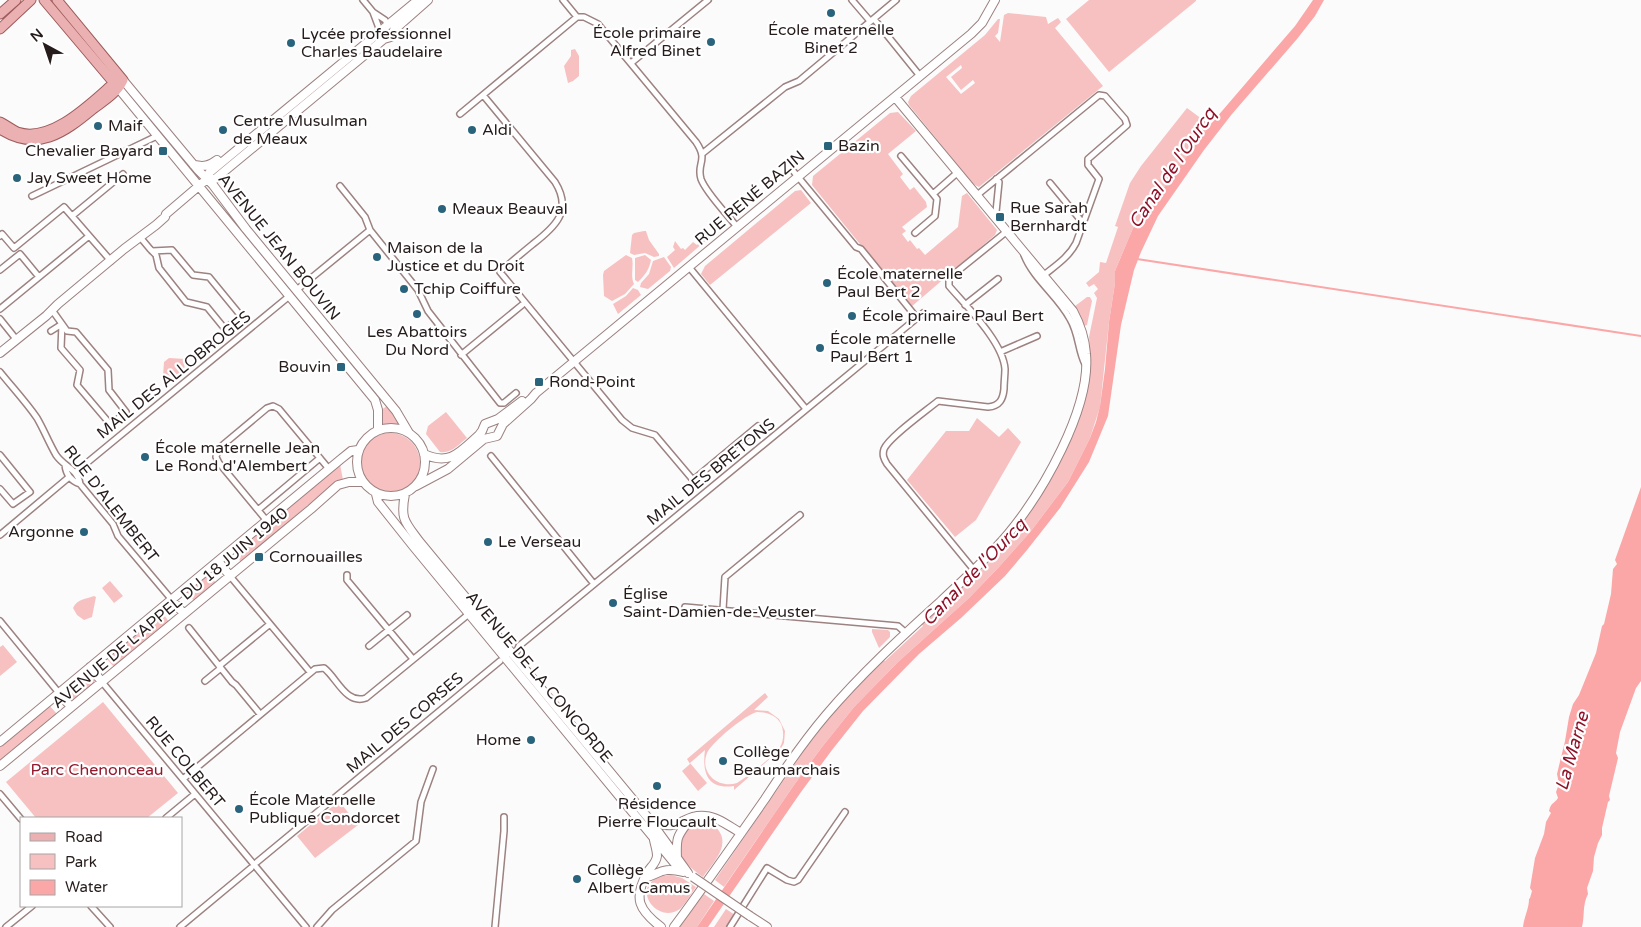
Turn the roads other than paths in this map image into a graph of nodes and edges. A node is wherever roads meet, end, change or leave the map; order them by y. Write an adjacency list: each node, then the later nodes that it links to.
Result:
1 (16, 0): 14 (main road)
2 (57, 0): 22 (main road)
3 (363, 0): 13 (street)
4 (418, 0): 17 (street)
5 (428, 0): 17 (street)
6 (564, 0): 15 (street)
7 (708, 0): 20 (street)
8 (852, 0): 16 (street)
9 (896, 0): 16 (street)
10 (994, 0): 21 (street, RUE RENÉ BAZIN)
11 (29, 2): 18 (main road)
12 (45, 2): 23 (main road)
13 (372, 12): 17 (street); 19 (street)
14 (0, 14)
15 (577, 16): 20 (street); 24 (street)
16 (872, 20): 21 (street); 31 (street)
17 (391, 28): 19 (street)
18 (0, 29)
19 (384, 34): 27 (street); 37 (street)
20 (632, 63): 31 (street)
21 (920, 76): 25 (street, RUE RENÉ BAZIN)
22 (124, 80): 23 (main road); 33 (street, AVENUE JEAN BOUVIN)
23 (116, 86): 28 (main road); 29 (main road); 30 (street, AVENUE JEAN BOUVIN)
24 (483, 95): 26 (street); 79 (street)
25 (894, 97): 34 (street); 36 (street, RUE RENÉ BAZIN)
26 (460, 114)
27 (272, 121): 33 (street); 37 (street)
28 (0, 122)
29 (0, 129)
30 (157, 136): 40 (street, AVENUE JEAN BOUVIN); 43 (street)
31 (703, 153): 48 (street)
32 (901, 156): 42 (street)
33 (194, 166): 37 (street, AVENUE JEAN BOUVIN)
34 (957, 173): 42 (street); 44 (street)
35 (122, 174): 46 (street)
36 (796, 174): 48 (street, RUE RENÉ BAZIN); 70 (street)
37 (207, 179): 40 (street); 88 (street, AVENUE JEAN BOUVIN)
38 (996, 179): 44 (street); 45 (street); 47 (street)
39 (1050, 184): 47 (street)
40 (198, 186): 54 (street); 86 (street, AVENUE JEAN BOUVIN)
41 (340, 186): 49 (street)
42 (932, 194): 51 (street)
43 (32, 196)
44 (976, 196): 45 (street)
45 (992, 215): 50 (street)
46 (72, 216): 52 (street); 53 (street)
47 (1083, 224): 60 (street)
48 (737, 227): 58 (street, RUE RENÉ BAZIN)
49 (370, 230): 63 (street); 78 (street)
50 (1006, 232): 55 (street); 66 (street)
51 (915, 233)
52 (0, 236)
53 (90, 236): 57 (street); 61 (street)
54 (140, 237): 56 (street); 57 (street)
55 (1022, 250): 60 (street); 80 (street)
56 (152, 251): 56 (street)
57 (111, 261): 68 (street)
58 (689, 267): 79 (street, RUE RENÉ BAZIN); 83 (street)
59 (0, 270): 61 (street)
60 (1044, 275): 80 (street)
61 (39, 277): 67 (street)
62 (998, 279): 66 (street)
63 (299, 288)
64 (287, 298): 96 (street, MAIL DES ALLOBROGES)
65 (522, 305): 78 (street)
66 (965, 305): 76 (street)
67 (0, 308)
68 (52, 310): 72 (street); 75 (street)
69 (923, 313): 70 (street, MAIL DES BRETONS)
70 (918, 318): 83 (street, MAIL DES BRETONS)
71 (0, 319): 75 (street)
72 (62, 324): 72 (street); 73 (street)
73 (51, 331)
74 (1037, 336): 76 (street)
75 (16, 339): 77 (street)
76 (1000, 352): 108 (street)
77 (0, 353)
78 (461, 355): 82 (street)
79 (574, 361): 84 (street, RUE RENÉ BAZIN); 85 (street)
80 (1086, 367): 108 (street)
81 (0, 372): 112 (street, RUE D'ALEMBERT)
82 (516, 393)
83 (806, 409): 111 (street, MAIL DES BRETONS)
84 (497, 425): 87 (street); 89 (street)
85 (758, 426)
86 (378, 430): 88 (street); 90 (street)
87 (482, 431): 89 (street); 91 (street)
88 (409, 433): 91 (street)
89 (489, 438): 99 (street)
90 (358, 450): 95 (street, AVENUE DE L'APPEL DU 18 JUIN 1940); 98 (street)
91 (424, 454): 99 (street)
92 (0, 455): 100 (street)
93 (491, 456): 111 (street)
94 (320, 458): 95 (street); 103 (street); 103 (street)
95 (329, 469): 105 (street, AVENUE DE L'APPEL DU 18 JUIN 1940)
96 (77, 471)
97 (68, 478): 106 (street)
98 (362, 482): 101 (street); 110 (street, AVENUE DE L'APPEL DU 18 JUIN 1940)
99 (416, 486): 102 (street)
100 (0, 489)
101 (376, 494): 102 (street); 115 (street, AVENUE DE LA CONCORDE)
102 (405, 494): 115 (street, AVENUE DE LA CONCORDE)
103 (258, 510): 105 (street)
104 (800, 515): 114 (street)
105 (267, 521): 107 (street, AVENUE DE L'APPEL DU 18 JUIN 1940)
106 (0, 534)
107 (218, 561): 110 (street); 112 (street, AVENUE DE L'APPEL DU 18 JUIN 1940)
108 (974, 570): 122 (street)
109 (347, 575): 121 (street)
110 (230, 576): 116 (street, AVENUE DE L'APPEL DU 18 JUIN 1940); 119 (street)
111 (594, 584): 124 (street, MAIL DES BRETONS)
112 (172, 600): 116 (street); 127 (street, AVENUE DE L'APPEL DU 18 JUIN 1940)
113 (685, 607): 114 (street)
114 (723, 610): 122 (street)
115 (472, 611): 125 (street); 146 (street, AVENUE DE LA CONCORDE); 148 (street, AVENUE DE LA CONCORDE)
116 (184, 614): 131 (street, AVENUE DE L'APPEL DU 18 JUIN 1940)
117 (407, 615): 121 (street)
118 (0, 622): 132 (street)
119 (270, 624): 128 (street); 129 (street)
120 (189, 628): 128 (street)
121 (389, 630): 123 (street); 125 (street)
122 (906, 633): 147 (street)
123 (369, 646)
124 (517, 651)
125 (413, 659): 129 (street)
126 (500, 661): 150 (street, MAIL DES CORSES)
127 (90, 667): 131 (street); 132 (street, AVENUE DE L'APPEL DU 18 JUIN 1940)
128 (220, 667): 130 (street); 134 (street)
129 (310, 672): 134 (street)
130 (205, 681)
131 (102, 682): 133 (street, AVENUE DE L'APPEL DU 18 JUIN 1940); 138 (street, RUE COLBERT)
132 (59, 693): 133 (street); 135 (street, AVENUE DE L'APPEL DU 18 JUIN 1940)
133 (71, 707): 136 (street, AVENUE DE L'APPEL DU 18 JUIN 1940)
134 (260, 714): 138 (street)
135 (0, 742)
136 (0, 766)
137 (433, 769): 160 (street)
138 (183, 779): 140 (street, RUE COLBERT)
139 (0, 794): 145 (street)
140 (196, 794): 142 (street); 159 (street, RUE COLBERT)
141 (845, 812): 164 (street)
142 (167, 817)
143 (504, 817): 161 (street)
144 (691, 818): 146 (street); 147 (street); 149 (street)
145 (20, 819)
146 (649, 819): 149 (street, AVENUE DE LA CONCORDE)
147 (740, 833): 163 (street)
148 (653, 838): 152 (street, AVENUE DE LA CONCORDE); 153 (street)
149 (676, 858): 152 (street, AVENUE DE LA CONCORDE)
150 (258, 862)
151 (251, 868): 158 (street)
152 (687, 873): 153 (street); 165 (street, bridge)
153 (645, 878): 162 (street)
154 (31, 907): 156 (street)
155 (92, 907): 157 (street)
156 (6, 927)
157 (110, 927)
158 (180, 927)
159 (306, 927)
160 (317, 927)
161 (495, 927)
162 (661, 927)
163 (674, 927)
164 (730, 927)
165 (767, 927)

